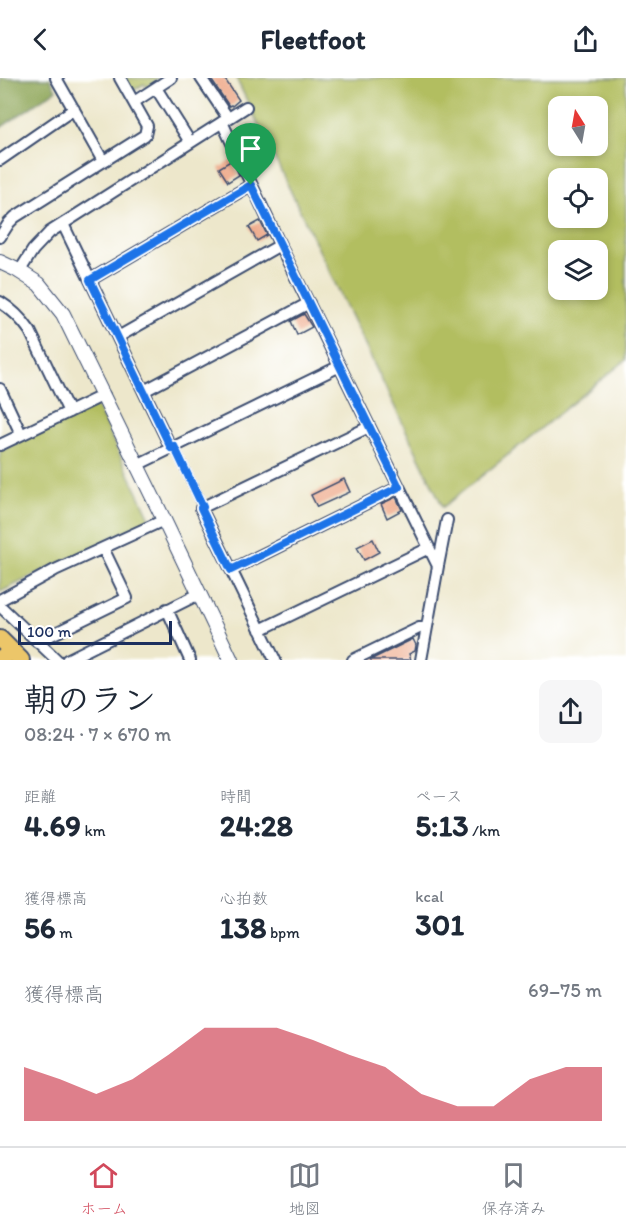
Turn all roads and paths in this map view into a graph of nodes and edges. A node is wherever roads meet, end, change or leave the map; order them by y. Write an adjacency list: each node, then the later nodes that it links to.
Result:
1 (56, 78): 8 (street)
2 (120, 78): 6 (street)
3 (171, 78): 5 (street)
4 (201, 78): 9 (street)
5 (156, 88): 6 (street); 10 (street)
6 (134, 102): 12 (street)
7 (246, 107): 9 (street)
8 (74, 109): 11 (street); 12 (street)
9 (225, 119): 10 (street); 13 (street)
10 (190, 142): 14 (street)
11 (0, 160)
12 (103, 161): 15 (street)
13 (251, 185): 16 (street); 19 (street)
14 (63, 224): 18 (street); 19 (street)
15 (1, 232)
16 (280, 245): 21 (street); 22 (street)
17 (0, 262): 18 (street)
18 (19, 272): 26 (street)
19 (90, 280): 22 (street)
20 (0, 302): 27 (street)
21 (309, 303): 23 (street); 25 (street)
22 (117, 337): 25 (street)
23 (340, 366): 28 (street); 31 (street)
24 (0, 389): 29 (street)
25 (144, 391): 31 (street)
26 (104, 395): 27 (street); 32 (street)
27 (69, 412): 29 (street)
28 (369, 427): 33 (street); 34 (street)
29 (21, 434): 30 (street)
30 (0, 445)
31 (172, 447): 32 (street); 34 (street)
32 (137, 465): 35 (street)
33 (399, 487): 38 (street); 40 (street)
34 (203, 507): 40 (street)
35 (164, 520): 37 (street); 41 (street)
36 (447, 520): 39 (street)
37 (104, 548): 42 (street); 48 (street)
38 (429, 548): 39 (street); 46 (street)
39 (438, 566): 45 (street)
40 (231, 570): 46 (street)
41 (199, 594): 44 (street); 53 (street)
42 (0, 600)
43 (0, 606): 48 (street)
44 (167, 609): 51 (street); 52 (street)
45 (427, 626): 55 (street); 56 (street)
46 (260, 630): 54 (street)
47 (0, 639): 49 (highway)
48 (37, 642): 50 (street)
49 (21, 660)
50 (57, 660)
51 (67, 660)
52 (189, 660)
53 (231, 660)
54 (275, 660)
55 (353, 660)
56 (421, 660)

